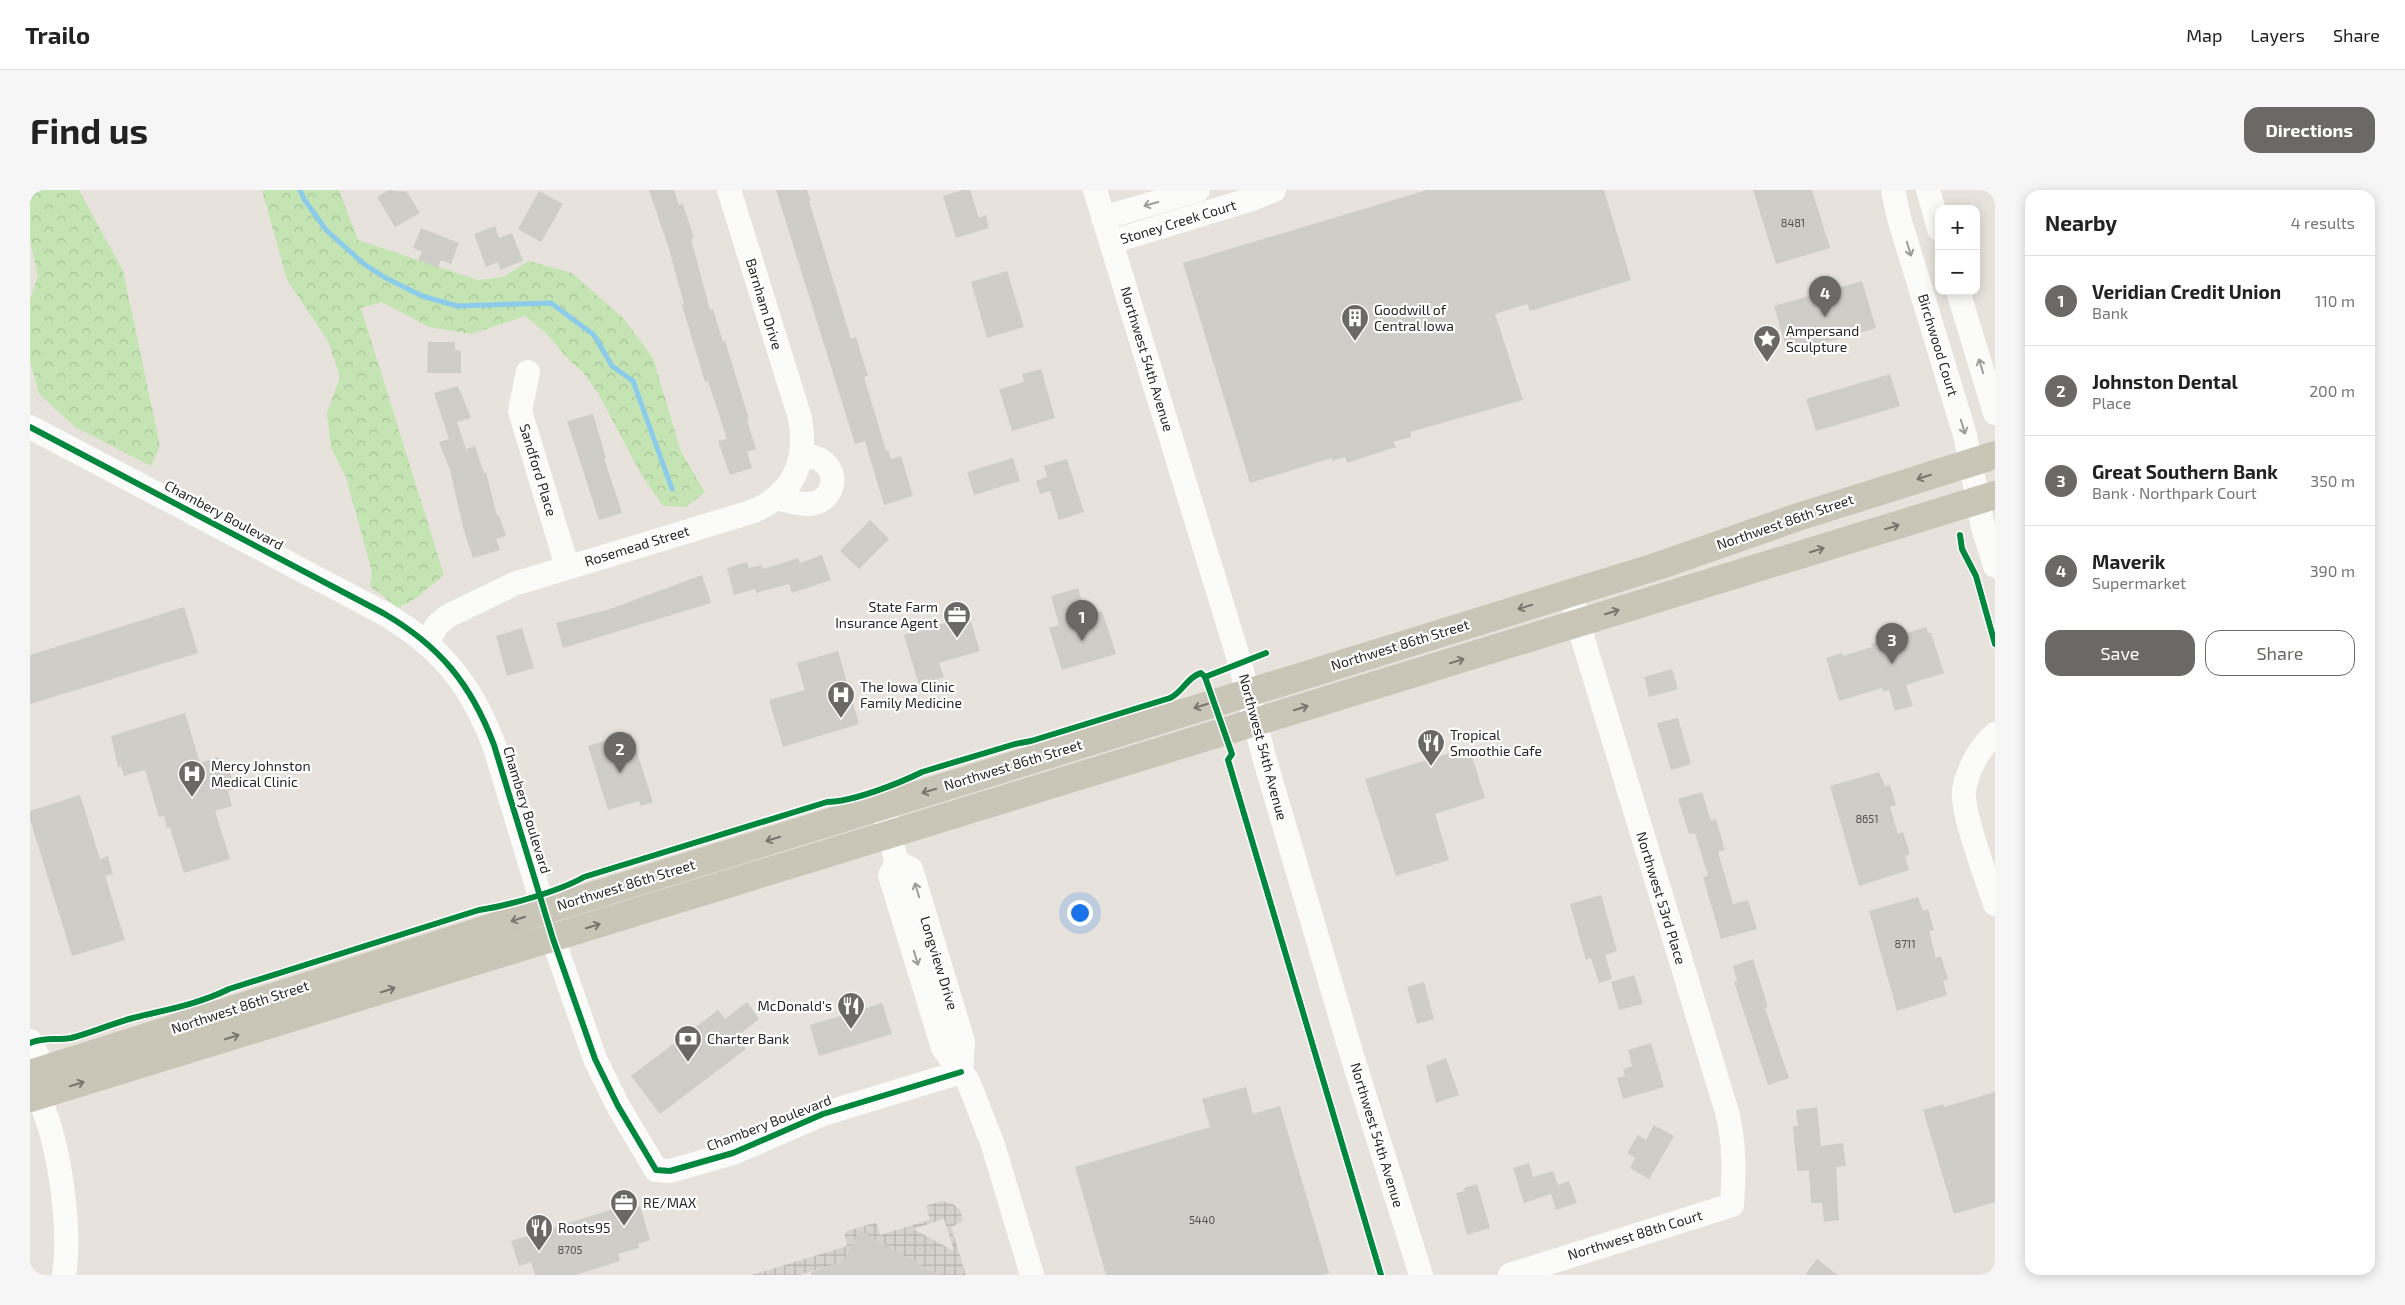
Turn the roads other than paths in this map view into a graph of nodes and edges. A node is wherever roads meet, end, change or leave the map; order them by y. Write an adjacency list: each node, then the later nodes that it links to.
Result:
1 (729, 190): 13 (street, Barnham Drive)
2 (1095, 190): 8 (street, Northwest 54th Avenue)
3 (1198, 190): 8 (street, Stoney Creek Court, one-way to 8)
4 (1274, 190): 9 (street, Stoney Creek Court)
5 (1893, 190): 16 (street, Birchwood Court, one-way to 16)
6 (1928, 190): 7 (street)
7 (1935, 215)
8 (1103, 218): 9 (street, Northwest 54th Avenue)
9 (1111, 242): 24 (street, Northwest 54th Avenue)
10 (1959, 295): 12 (street, one-way to 10)
11 (528, 372): 19 (street, Sandford Place)
12 (1995, 413)
13 (800, 418): 15 (street, Rosemead Street)
14 (30, 427): 23 (street, Chambery Boulevard)
15 (802, 454): 17 (street, Rosemead Street); 17 (street)
16 (1983, 458): 18 (street, Birchwood Court); 21 (main road, Northwest 86th Street, one-way to 21)
17 (776, 498): 19 (street, Rosemead Street)
18 (1986, 498): 20 (street, Birchwood Court); 22 (main road, Northwest 86th Street, one-way to 18)
19 (567, 566): 23 (street, Rosemead Street)
20 (1995, 566)
21 (1572, 593): 22 (street, Northwest 53rd Place); 24 (main road, Northwest 86th Street, one-way to 24)
22 (1578, 623): 25 (main road, Northwest 86th Street, one-way to 22); 35 (street, Northwest 53rd Place)
23 (427, 642): 30 (street, Chambery Boulevard)
24 (1247, 692): 25 (street, Northwest 54th Avenue); 27 (main road, Northwest 86th Street, one-way to 27)
25 (1255, 722): 28 (main road, Northwest 86th Street); 38 (street, Northwest 54th Avenue)
26 (1995, 734): 29 (street)
27 (882, 806): 28 (street, Longview Drive); 30 (main road, Northwest 86th Street, one-way to 30)
28 (889, 834): 31 (main road, Northwest 86th Street, one-way to 28); 33 (street, Longview Drive)
29 (1995, 904)
30 (544, 911): 31 (street, Chambery Boulevard); 34 (main road, Northwest 86th Street, one-way to 34)
31 (553, 938): 33 (street, Chambery Boulevard); 34 (main road, Northwest 86th Street, one-way to 31)
32 (30, 1041): 34 (street)
33 (961, 1072): 37 (street)
34 (35, 1084): 36 (street)
35 (1732, 1205): 39 (street, Northwest 88th Court)
36 (64, 1275)
37 (1032, 1275)
38 (1421, 1275)
39 (1510, 1275)

